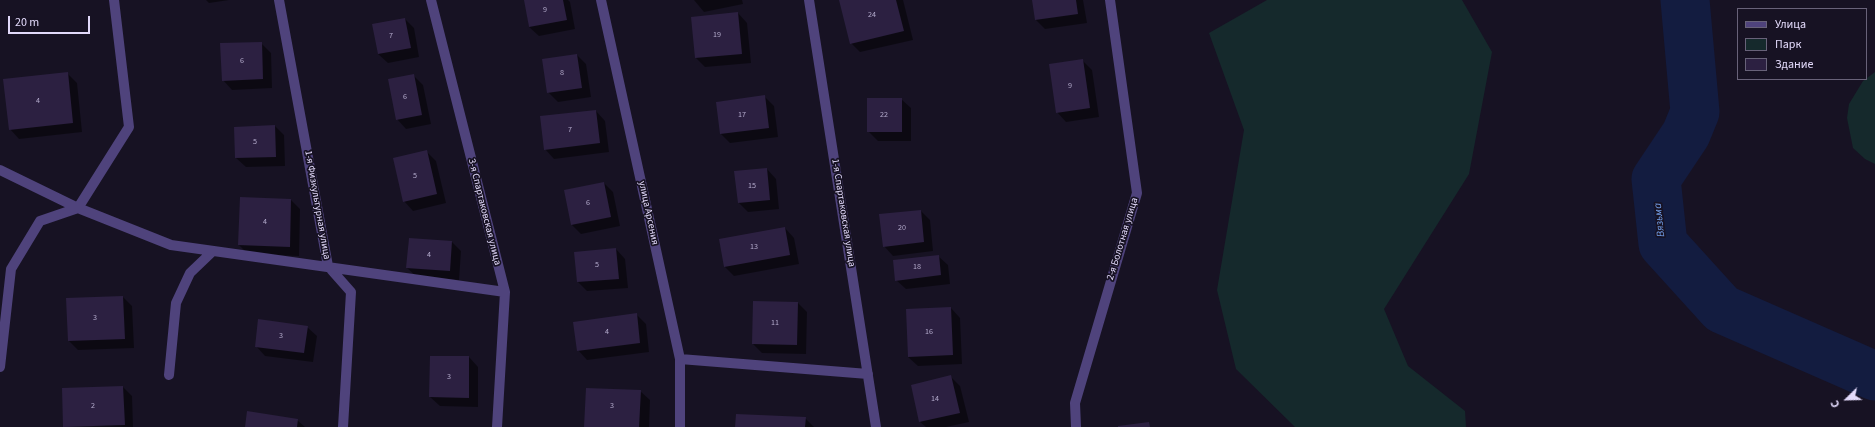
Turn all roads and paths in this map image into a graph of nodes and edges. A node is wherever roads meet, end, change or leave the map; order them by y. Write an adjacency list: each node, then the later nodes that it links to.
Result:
1 (114, 0): 8 (street)
2 (279, 0): 10 (street, 1-я Физкультурная улица)
3 (431, 0): 11 (street, 3-я Спартаковская улица)
4 (601, 0): 12 (street, улица Арсения)
5 (809, 0): 14 (street, 1-я Спартаковская улица)
6 (1110, 0): 20 (street, 2-я Болотная улица)
7 (0, 170): 8 (street)
8 (78, 208): 9 (street); 13 (street)
9 (213, 251): 10 (street); 15 (street)
10 (328, 266): 11 (street); 16 (street, 1-я Физкультурная улица)
11 (504, 292): 17 (street, 3-я Спартаковская улица)
12 (680, 359): 14 (street); 18 (street, улица Арсения)
13 (0, 367)
14 (868, 374): 19 (street, 1-я Спартаковская улица)
15 (169, 375)
16 (343, 427)
17 (497, 427)
18 (680, 427)
19 (876, 427)
20 (1076, 427)

